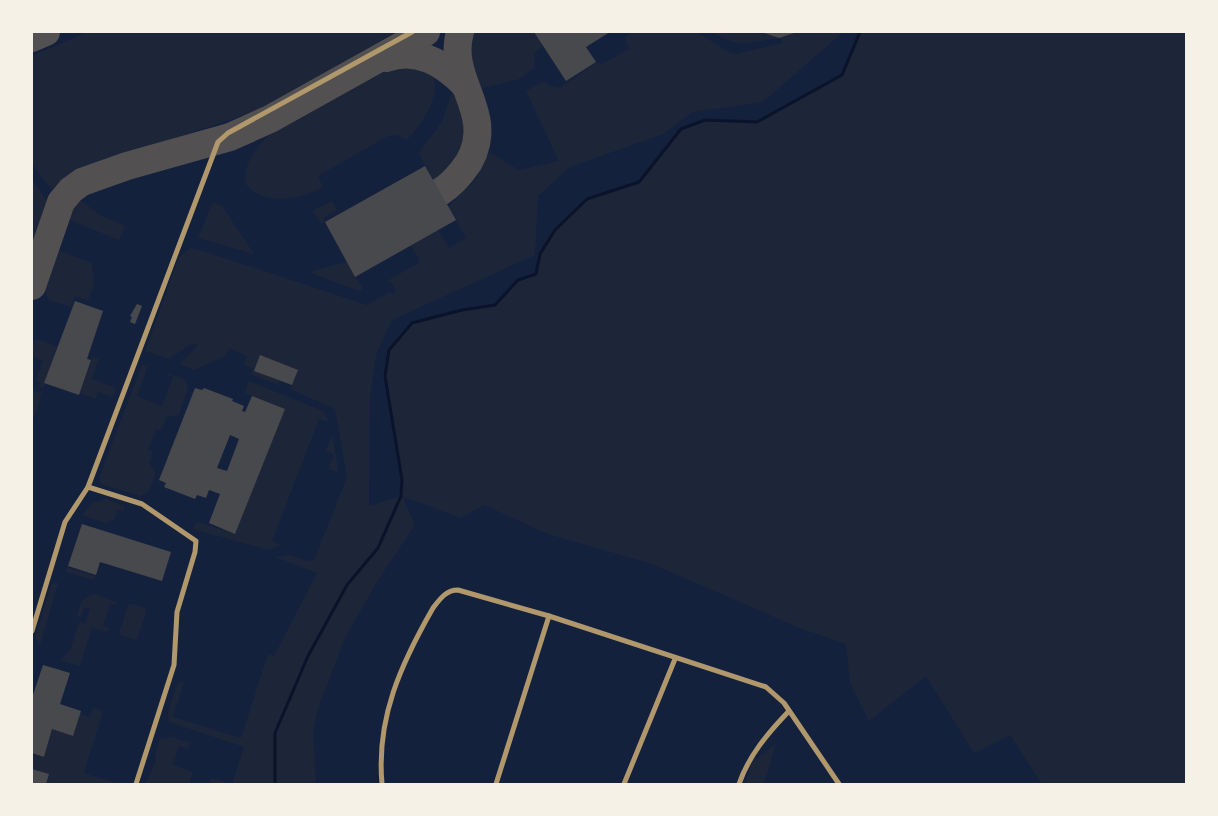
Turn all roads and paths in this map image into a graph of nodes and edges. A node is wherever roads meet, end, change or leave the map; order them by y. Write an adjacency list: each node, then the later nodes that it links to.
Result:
1 (412, 32): 2 (street)
2 (88, 487): 4 (street); 7 (street)
3 (549, 616): 5 (street); 8 (street); 9 (street)
4 (32, 631)
5 (675, 659): 6 (street); 10 (street)
6 (789, 711): 11 (street); 12 (street)
7 (136, 784)
8 (382, 784)
9 (496, 784)
10 (624, 784)
11 (739, 784)
12 (839, 784)

